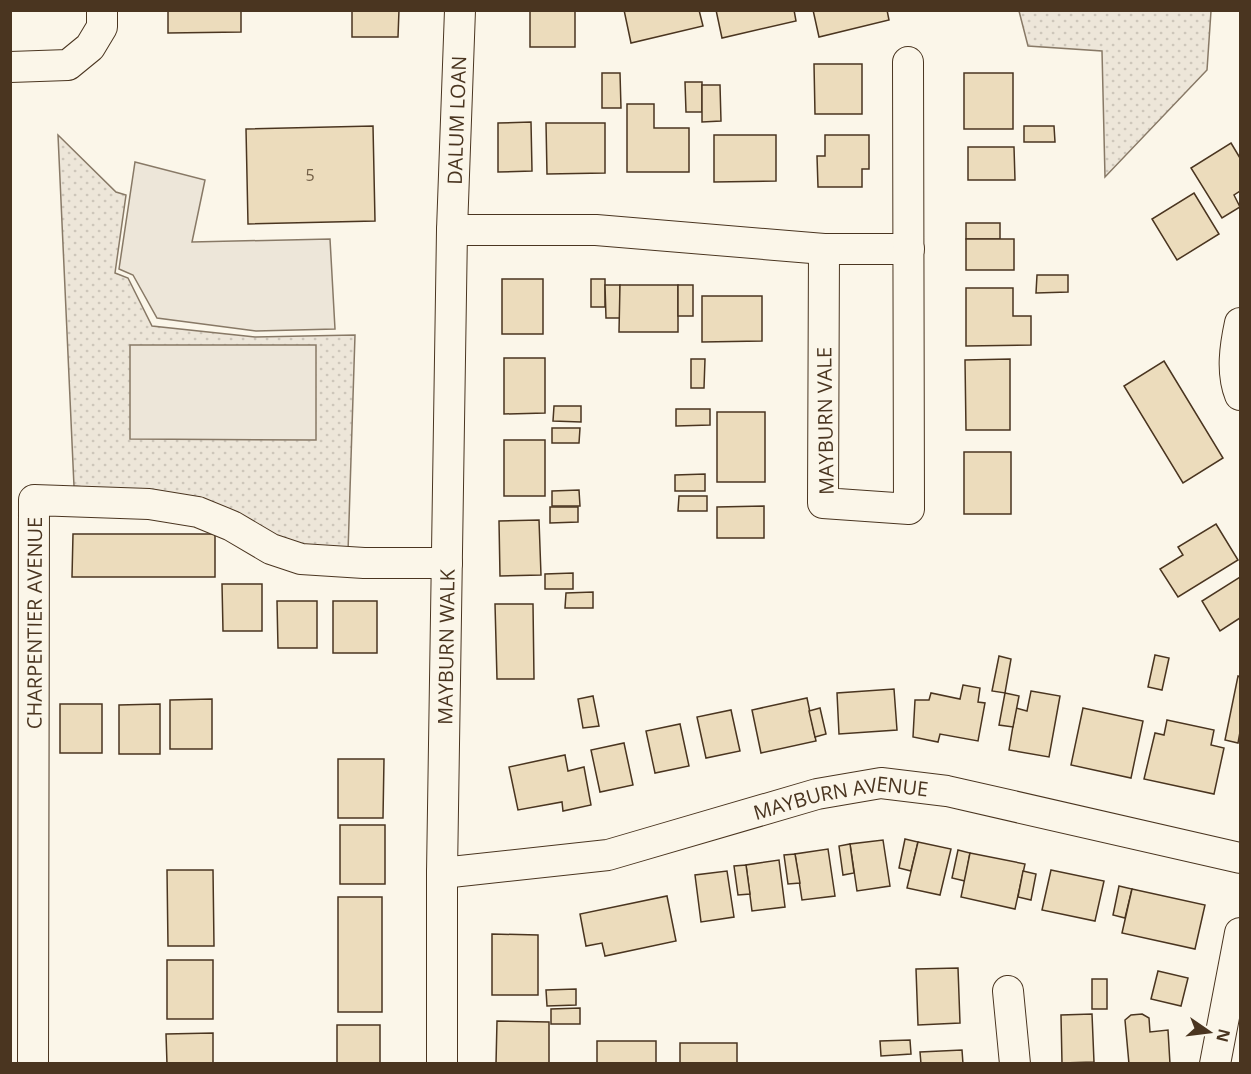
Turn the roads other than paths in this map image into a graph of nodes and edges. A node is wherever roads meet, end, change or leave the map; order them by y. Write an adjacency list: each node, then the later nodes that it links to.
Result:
1 (102, 10): 4 (street)
2 (460, 10): 5 (street, DALUM LOAN)
3 (909, 62): 7 (street, MAYBURN VALE)
4 (10, 67)
5 (452, 230): 6 (street); 10 (street, MAYBURN WALK)
6 (824, 249): 7 (street); 7 (street, MAYBURN VALE)
7 (909, 249)
8 (1240, 323): 9 (street)
9 (1240, 395)
10 (447, 563): 12 (street, MAYBURN WALK); 15 (street, CHARPENTIER AVENUE)
11 (1240, 858): 12 (street, MAYBURN AVENUE)
12 (442, 873): 16 (street, MAYBURN WALK)
13 (1240, 933): 18 (street)
14 (1008, 991): 17 (street)
15 (33, 1064)
16 (442, 1064)
17 (1015, 1064)
18 (1215, 1064)

